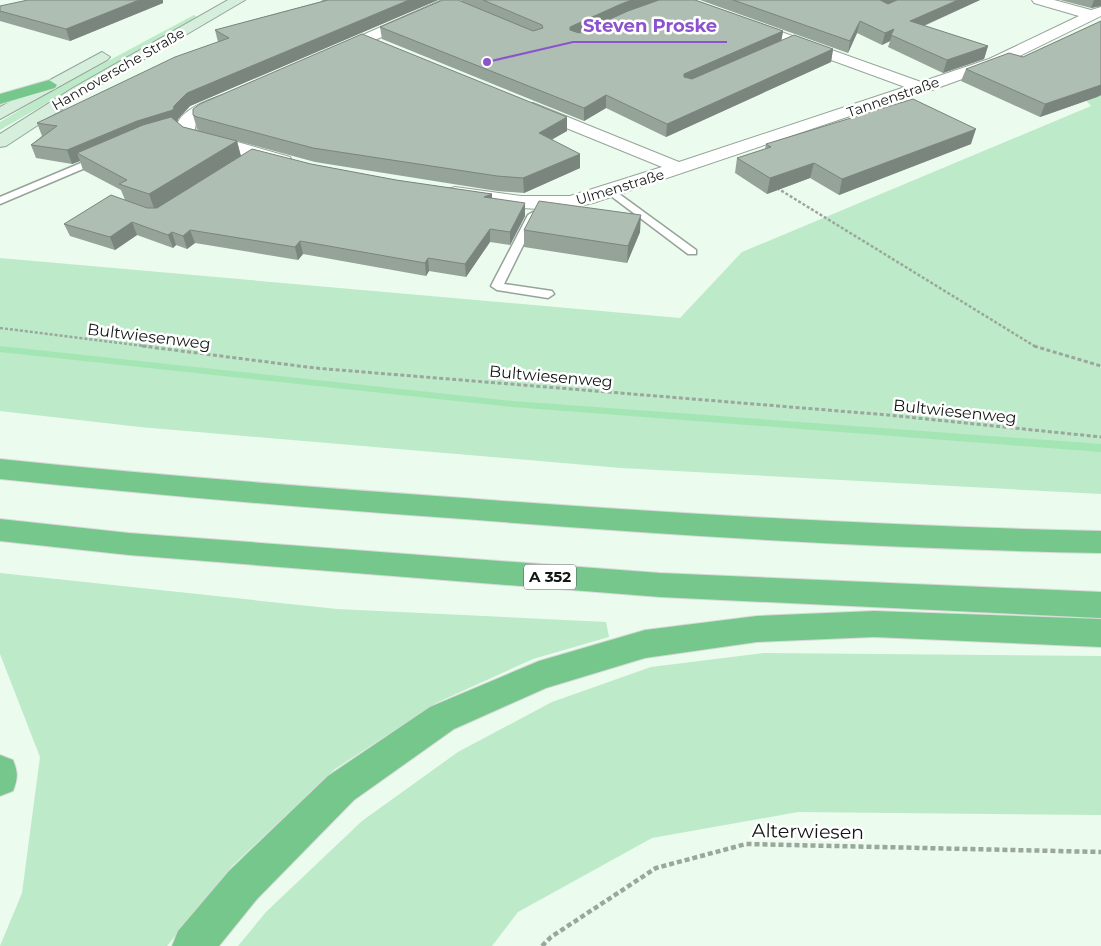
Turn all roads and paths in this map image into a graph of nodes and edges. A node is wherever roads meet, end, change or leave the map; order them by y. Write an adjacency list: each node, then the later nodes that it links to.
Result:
1 (213, 0): 6 (main road, Hannoversche Straße)
2 (238, 0): 18 (main road, Hannoversche Straße)
3 (1039, 0): 5 (street)
4 (453, 3): 8 (street)
5 (1096, 13): 13 (street, Tannenstraße)
6 (181, 16)
7 (734, 20): 13 (street)
8 (366, 40): 9 (street); 11 (street)
9 (384, 47)
10 (119, 48): 12 (main road, Hannoversche Straße)
11 (322, 58)
12 (49, 85): 15 (highway); 17 (main road, Hannoversche Straße)
13 (923, 88): 23 (street, Tannenstraße)
14 (242, 93): 20 (street)
15 (0, 99)
16 (514, 100): 23 (street)
17 (0, 114)
18 (0, 142)
19 (108, 154): 27 (lane)
20 (257, 154): 21 (lane); 22 (street)
21 (240, 165)
22 (305, 166)
23 (679, 168): 26 (street, Ulmenstraße)
24 (773, 186): 32 (path)
25 (438, 191): 28 (street, Ulmenstraße)
26 (611, 191): 28 (street, Ulmenstraße); 29 (lane)
27 (0, 201)
28 (539, 203): 30 (lane)
29 (692, 252)
30 (548, 294)
31 (0, 328): 33 (path, Bultwiesenweg)
32 (1101, 366)
33 (1101, 437)
34 (0, 469): 36 (highway)
35 (0, 530): 37 (highway, A 352)
36 (1101, 542)
37 (1101, 605)
38 (1101, 633): 42 (highway)
39 (0, 772): 40 (highway)
40 (0, 779)
41 (1101, 852): 43 (path, Alterwiesen)
42 (193, 946)
43 (542, 946)

